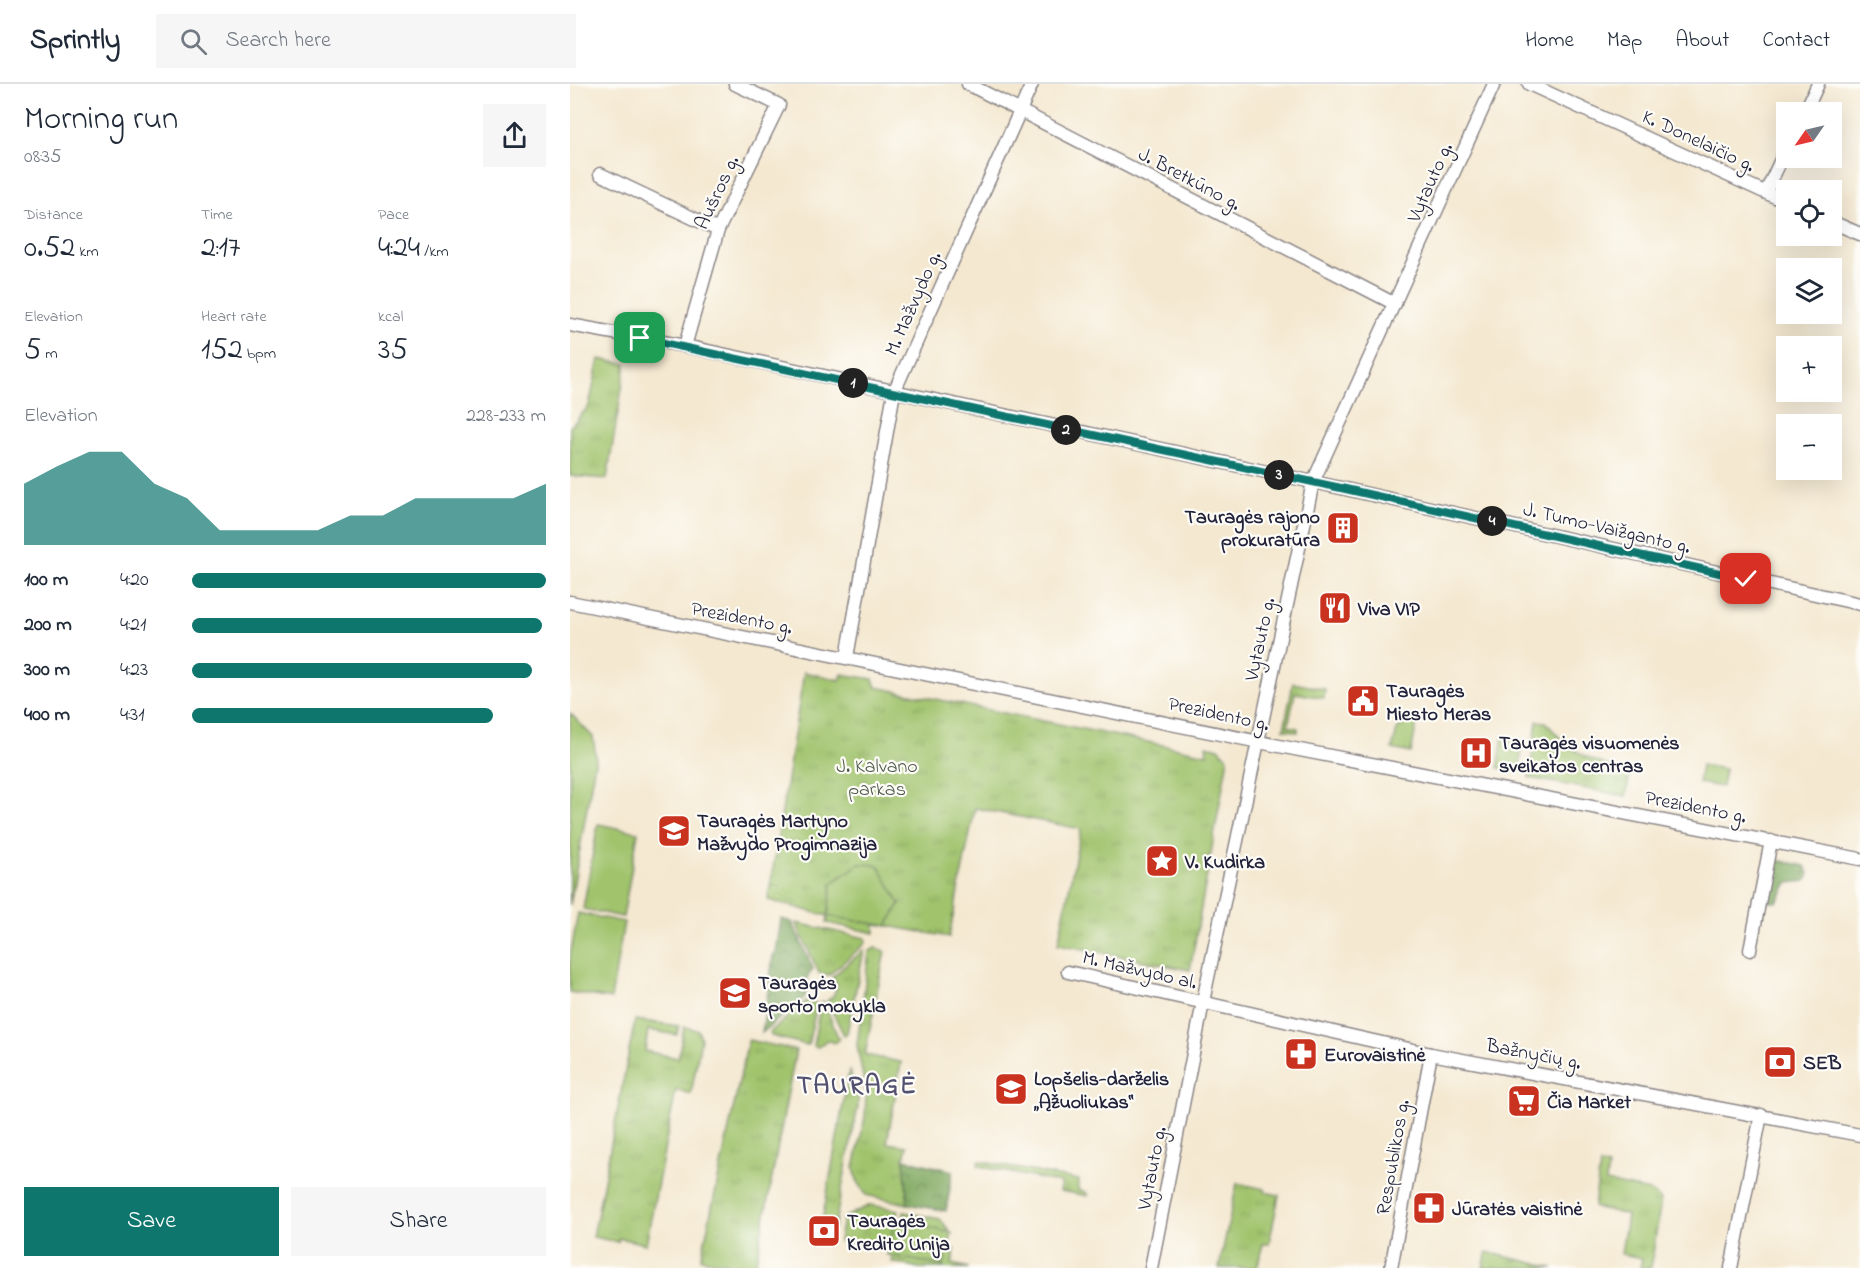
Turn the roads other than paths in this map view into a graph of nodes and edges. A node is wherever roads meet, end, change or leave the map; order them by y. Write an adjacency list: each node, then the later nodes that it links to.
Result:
1 (735, 84): 14 (street, Aušros g.)
2 (968, 84): 8 (street, J. Bretkūno g.)
3 (1032, 84): 8 (street, M. Mažvydo g.)
4 (1494, 84): 16 (street, Vytauto g.)
5 (1529, 84): 11 (street, K. Donelaičio g.)
6 (1818, 84): 7 (street)
7 (1809, 102)
8 (1020, 111): 16 (street, J. Bretkūno g.); 19 (street, M. Mažvydo g.)
9 (1777, 168): 11 (street)
10 (600, 174): 14 (street)
11 (1766, 192): 12 (street, K. Donelaičio g.)
12 (1776, 197)
13 (1842, 226): 15 (street)
14 (718, 230): 18 (street, Aušros g.)
15 (1860, 234)
16 (1395, 304): 20 (street, Vytauto g.)
17 (570, 325): 18 (street, J. Tumo-Vaižganto g.)
18 (685, 346): 19 (street, J. Tumo-Vaižganto g.)
19 (894, 392): 20 (street, J. Tumo-Vaižganto g.); 23 (street, M. Mažvydo g.)
20 (1313, 482): 22 (street, J. Tumo-Vaižganto g.); 24 (street, Vytauto g.)
21 (570, 602): 23 (street, Prezidento g.)
22 (1860, 604)
23 (847, 657): 24 (street, Prezidento g.)
24 (1258, 741): 25 (street, Prezidento g.); 29 (street, Vytauto g.)
25 (1771, 841): 26 (street, Prezidento g.); 27 (street)
26 (1860, 859)
27 (1750, 950)
28 (1068, 972): 29 (street, M. Mažvydo al.)
29 (1203, 1003): 30 (street, Bažnyčių g.); 33 (street, Vytauto g.)
30 (1431, 1053): 31 (street, Bažnyčių g.); 34 (street, Respublikos g.)
31 (1761, 1115): 32 (street, Bažnyčių g.); 35 (street)
32 (1860, 1135)
33 (1151, 1268)
34 (1391, 1268)
35 (1731, 1268)

